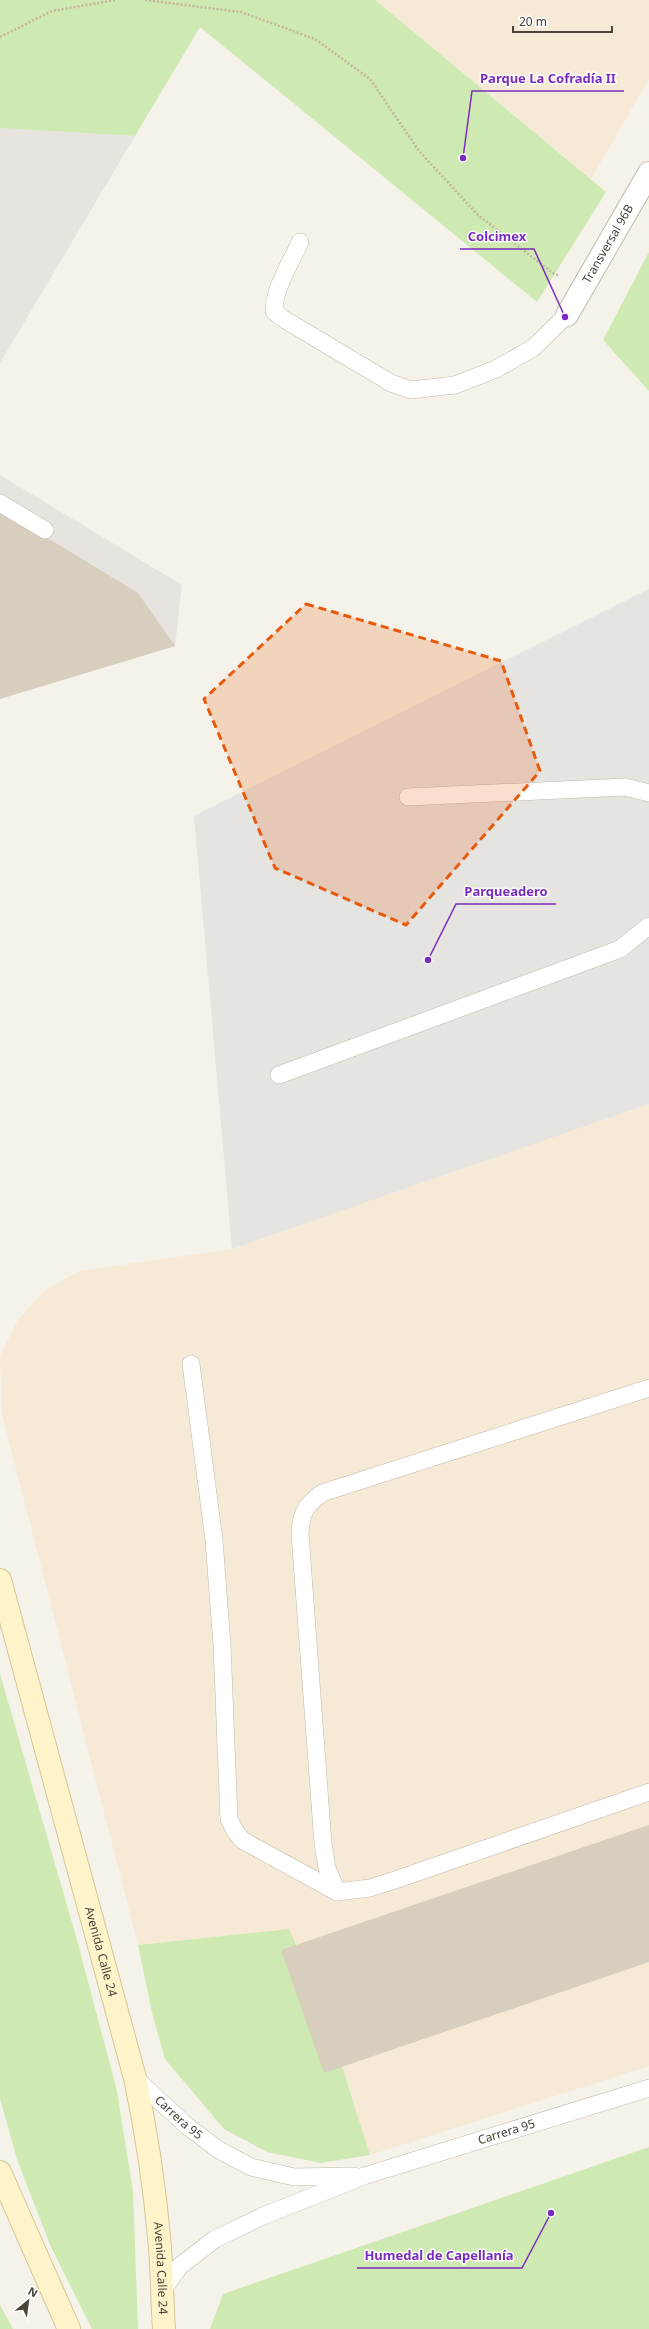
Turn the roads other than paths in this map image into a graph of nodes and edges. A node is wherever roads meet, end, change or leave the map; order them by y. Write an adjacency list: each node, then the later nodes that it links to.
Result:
1 (649, 173): 3 (street, Transversal 96B)
2 (300, 242): 3 (lane)
3 (567, 315)
4 (0, 503): 5 (lane)
5 (45, 530)
6 (649, 793): 7 (lane)
7 (408, 797)
8 (649, 926): 9 (lane)
9 (279, 1075)
10 (192, 1364): 14 (lane)
11 (649, 1388): 14 (lane)
12 (0, 1580): 15 (main road, Avenida Calle 24)
13 (649, 1792): 14 (lane)
14 (338, 1892)
15 (135, 2078): 18 (lane, Carrera 95); 19 (main road, Avenida Calle 24)
16 (649, 2088): 18 (lane, Carrera 95)
17 (0, 2172): 20 (main road)
18 (364, 2176): 19 (lane, Carrera 95)
19 (162, 2291): 21 (main road, Avenida Calle 24)
20 (69, 2329)
21 (164, 2329)

